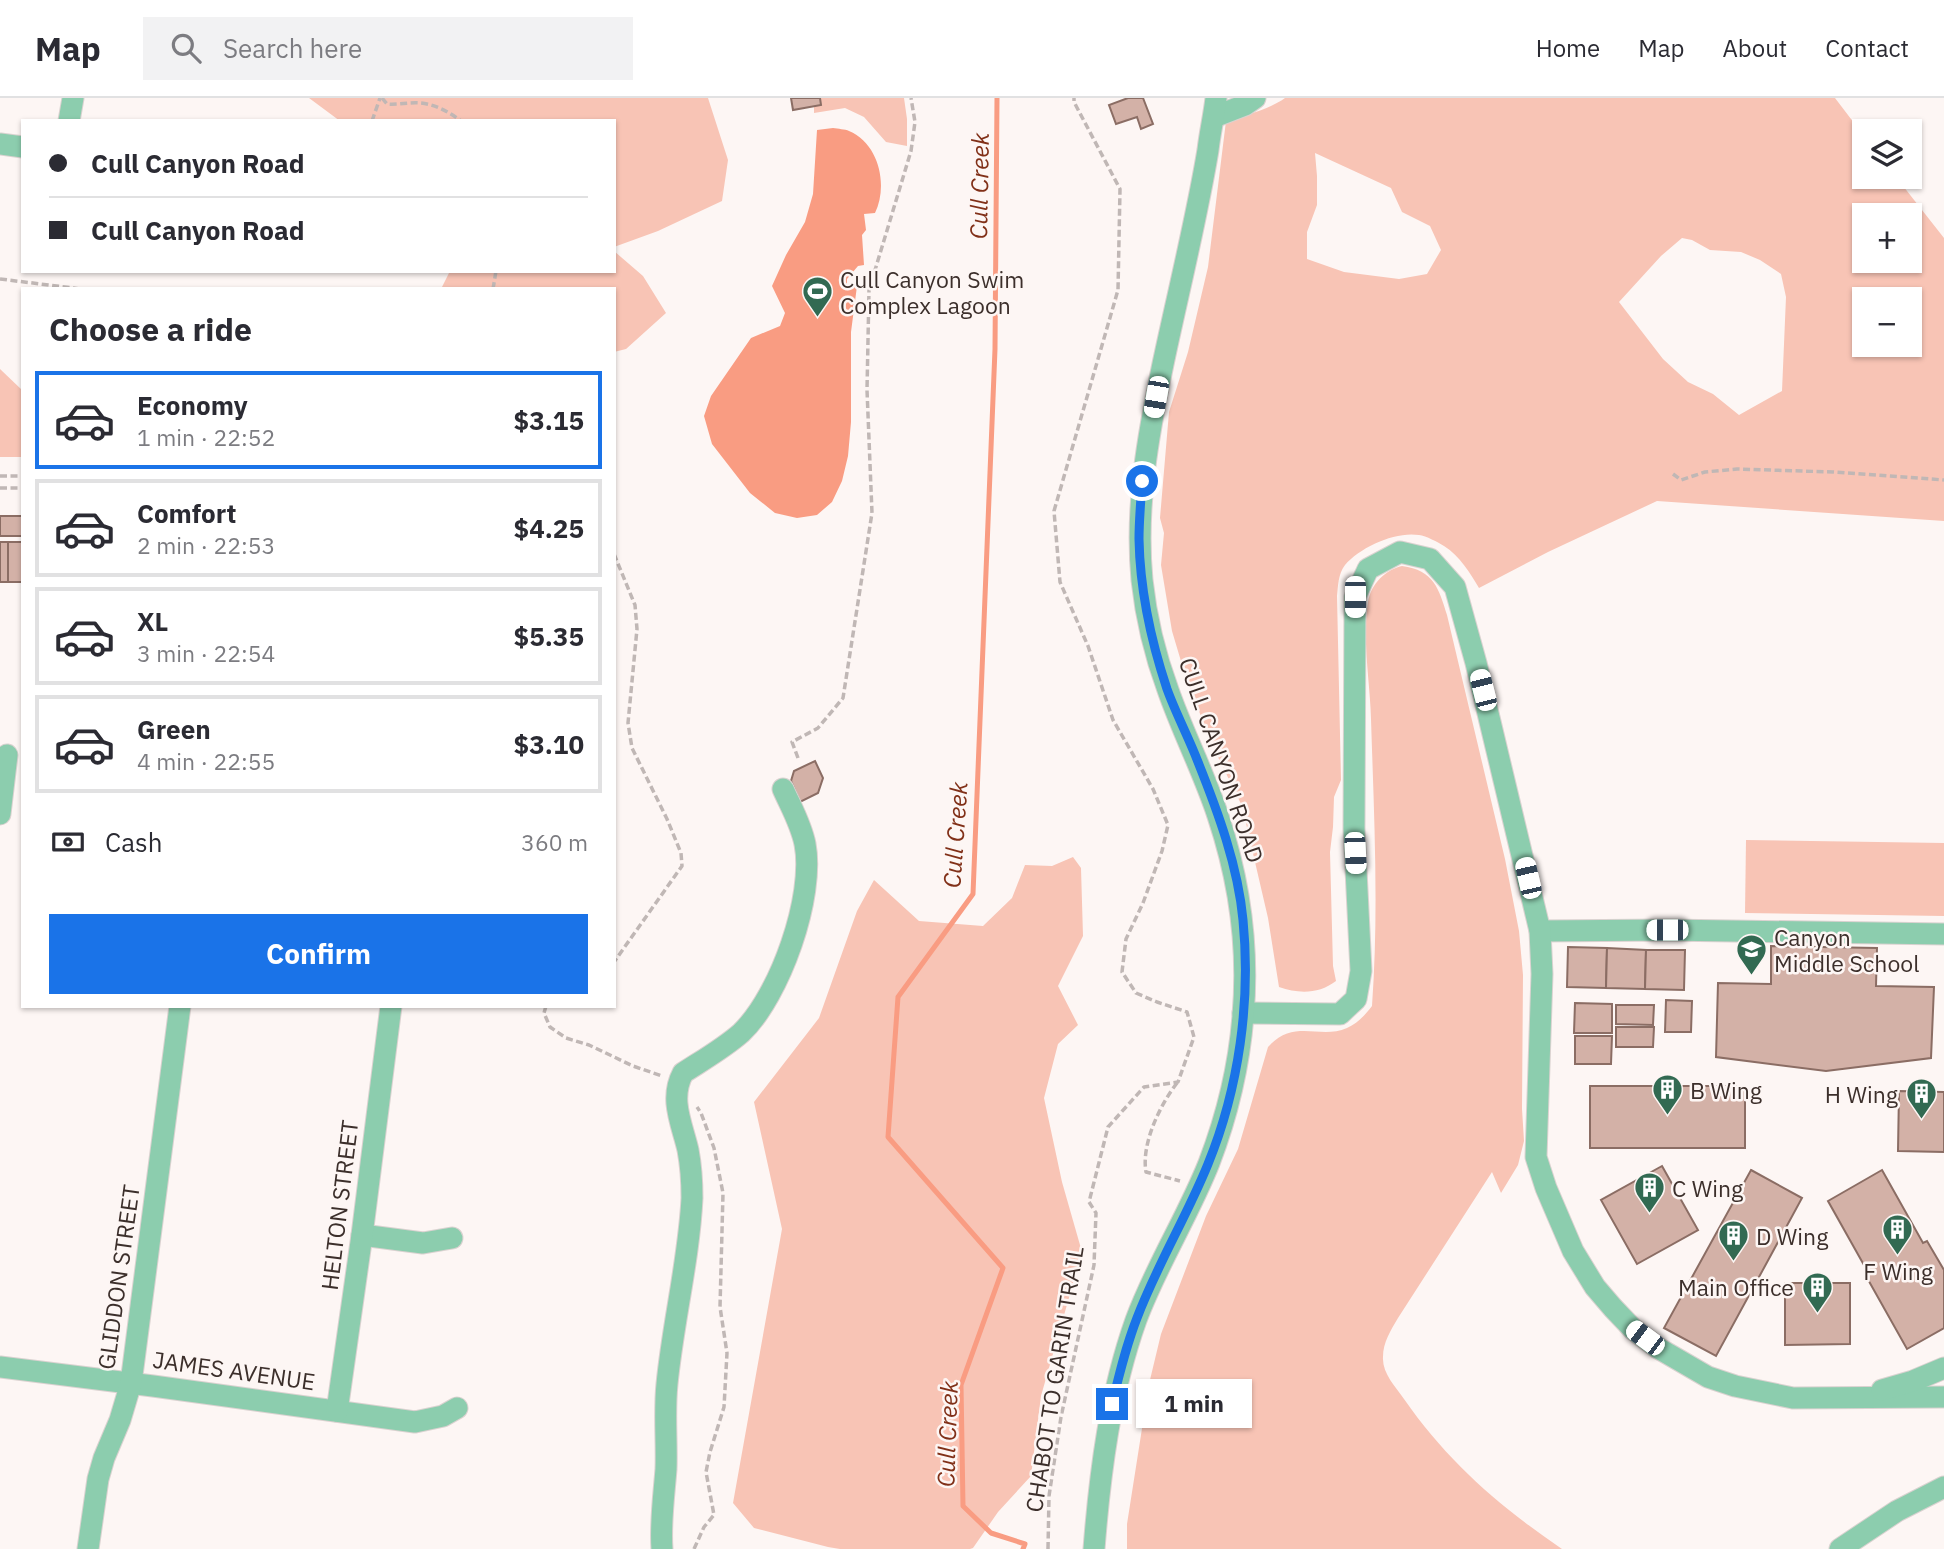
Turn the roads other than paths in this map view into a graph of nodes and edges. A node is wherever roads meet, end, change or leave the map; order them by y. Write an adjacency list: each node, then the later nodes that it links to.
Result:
1 (73, 98): 4 (street)
2 (1255, 98): 3 (street)
3 (1215, 107): 14 (street, CULL CANYON ROAD)
4 (69, 119)
5 (0, 144): 6 (street)
6 (21, 147)
7 (10, 755): 9 (street)
8 (783, 789): 26 (street)
9 (0, 814)
10 (1540, 930): 11 (street); 14 (street); 20 (street)
11 (1944, 934)
12 (180, 1008): 19 (street, GLIDDON STREET)
13 (391, 1008): 15 (street, HELTON STREET)
14 (1243, 1013): 27 (street, CULL CANYON ROAD)
15 (362, 1235): 16 (street); 23 (street, HELTON STREET)
16 (452, 1238)
17 (0, 1367): 19 (street, JAMES AVENUE)
18 (1944, 1368): 20 (street)
19 (131, 1383): 23 (street, JAMES AVENUE); 25 (street, GLIDDON STREET)
20 (1860, 1397): 21 (street)
21 (1944, 1397)
22 (457, 1408): 23 (street, JAMES AVENUE)
23 (337, 1411)
24 (1944, 1487): 28 (street)
25 (89, 1549)
26 (662, 1549)
27 (1094, 1549)
28 (1840, 1549)

